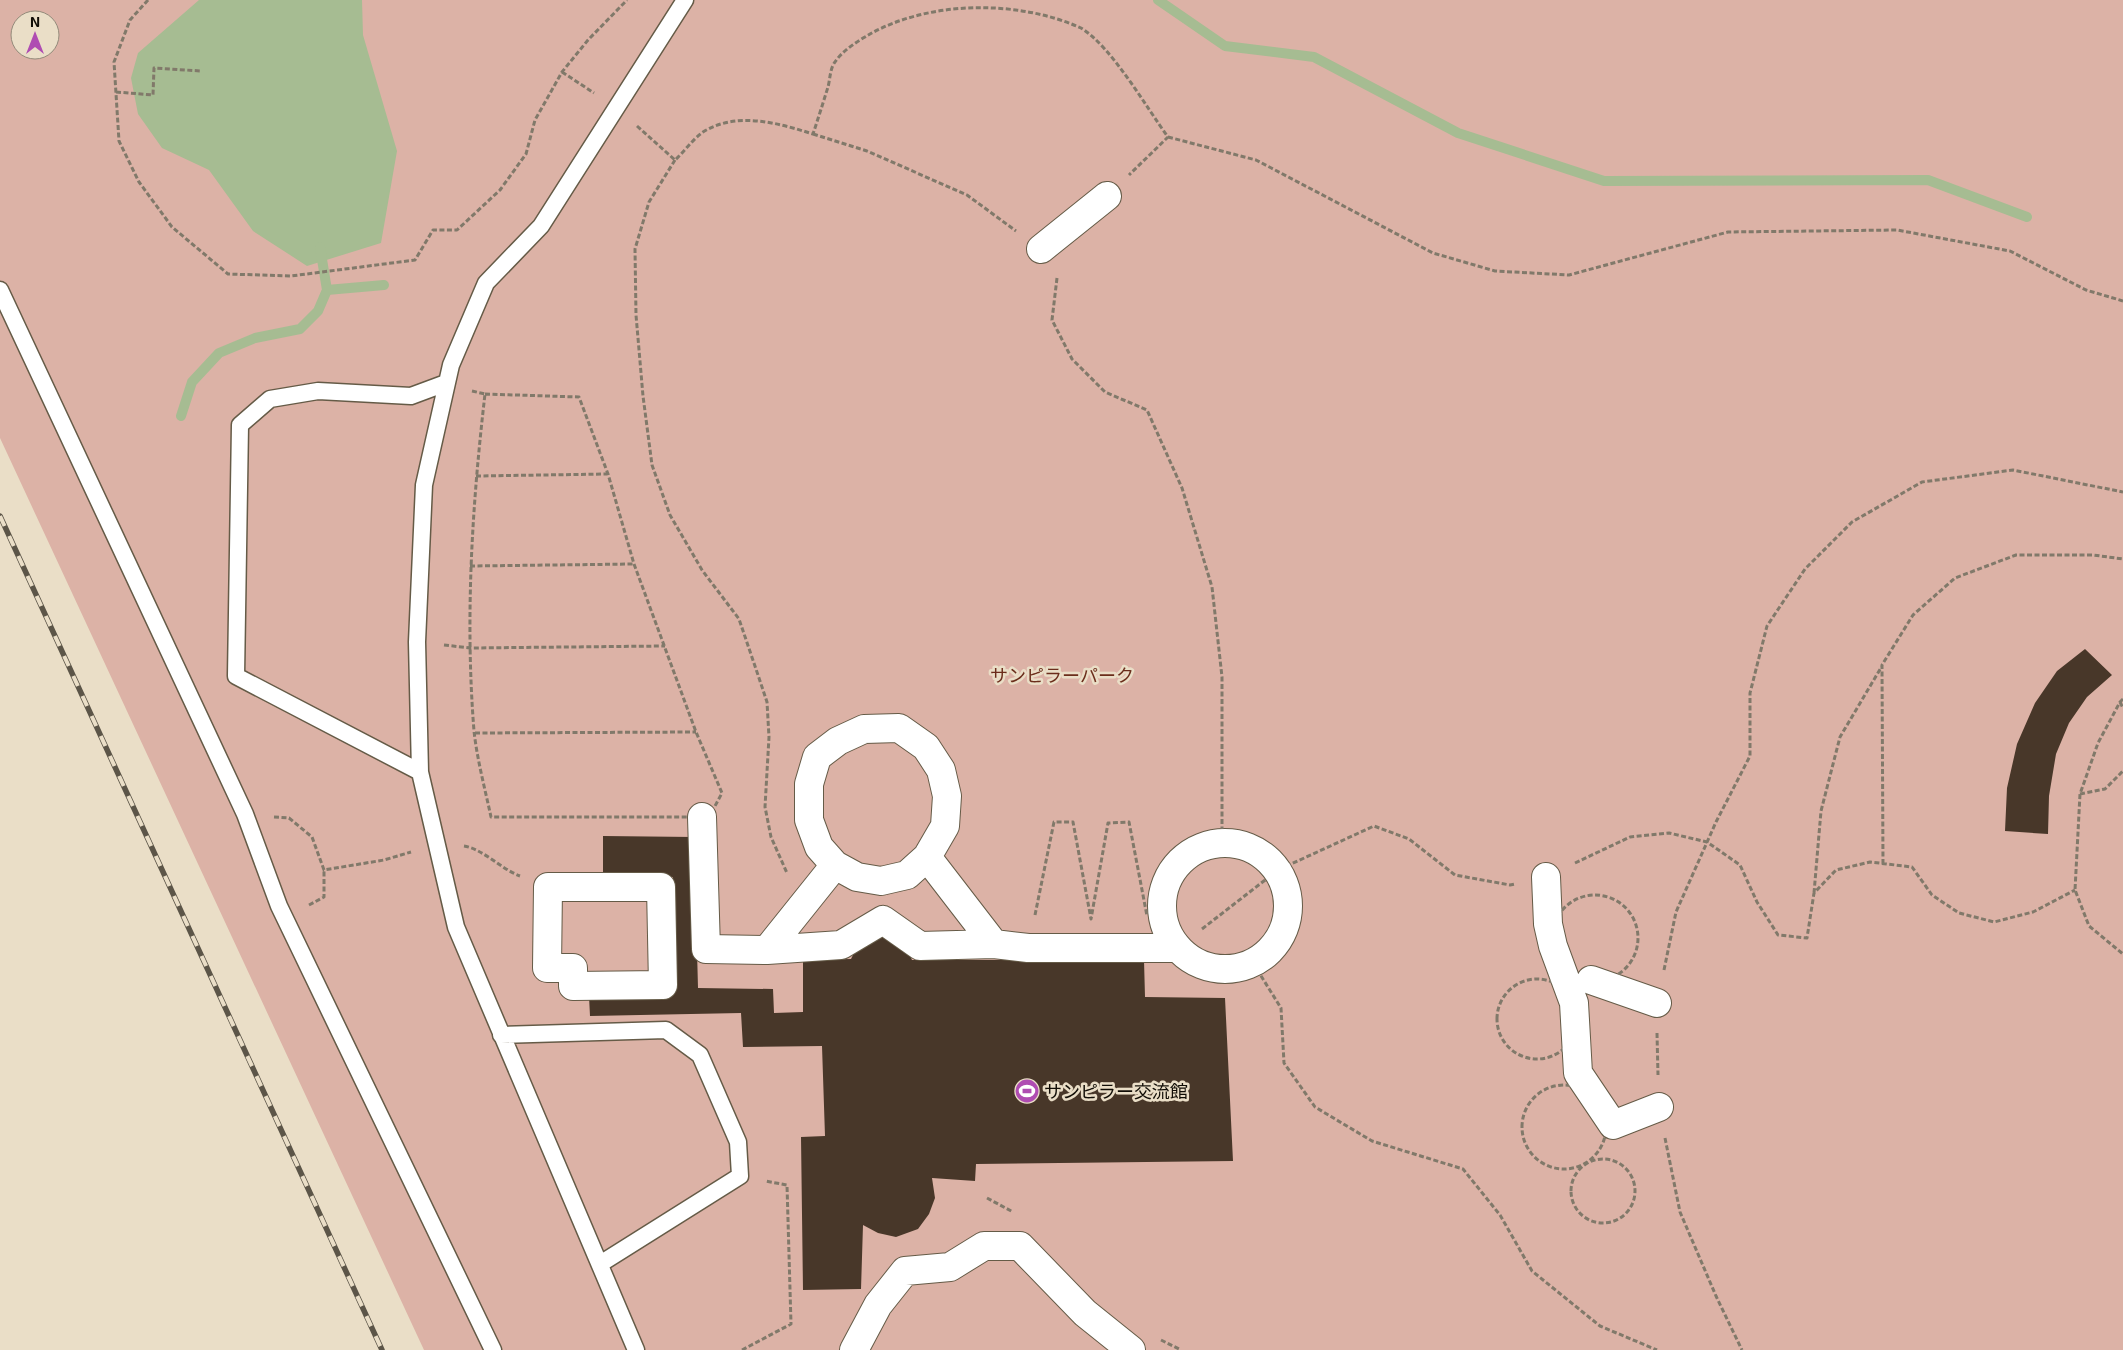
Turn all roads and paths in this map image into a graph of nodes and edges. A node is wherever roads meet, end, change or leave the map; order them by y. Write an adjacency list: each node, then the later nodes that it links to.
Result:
1 (148, 0): 8 (path)
2 (627, 0): 7 (path)
3 (685, 0): 9 (lane)
4 (978, 2): 10 (path)
5 (988, 3): 11 (path)
6 (201, 71): 8 (path)
7 (562, 72): 8 (path); 9 (path)
8 (116, 92)
9 (616, 107): 12 (path); 17 (lane)
10 (813, 134): 12 (path); 14 (path)
11 (1168, 137): 13 (path); 16 (path)
12 (675, 160): 48 (path)
13 (1107, 196): 14 (street)
14 (1041, 250): 36 (path)
15 (0, 290): 34 (lane)
16 (2123, 301)
17 (446, 383): 32 (lane); 32 (lane)
18 (608, 474): 19 (path); 19 (path); 22 (path)
19 (476, 476): 23 (path)
20 (2123, 492): 37 (path)
21 (2123, 559): 26 (path)
22 (634, 564): 23 (path); 24 (path)
23 (470, 566): 25 (path)
24 (665, 646): 25 (path); 29 (path)
25 (470, 648): 30 (path)
26 (1882, 665): 40 (path); 47 (path)
27 (2121, 700): 28 (path); 33 (path)
28 (2123, 708)
29 (696, 732): 30 (path); 35 (path)
30 (474, 733): 35 (path)
31 (2123, 771): 33 (path)
32 (420, 772): 38 (lane)
33 (2080, 794): 46 (path)
34 (245, 814): 42 (path); 49 (lane)
35 (702, 817): 54 (street)
36 (1222, 842): 43 (street); 53 (street)
37 (1707, 842): 44 (path); 47 (path); 59 (path)
38 (435, 846): 42 (path); 45 (path); 60 (lane)
39 (927, 857): 41 (street); 41 (street); 50 (street)
40 (1883, 864): 46 (path); 47 (path)
41 (836, 865): 48 (street)
42 (324, 870): 49 (path)
43 (1278, 870): 44 (path); 53 (path); 56 (street)
44 (1546, 876): 51 (street)
45 (548, 887): 45 (street)
46 (2075, 890): 55 (path)
47 (1814, 893)
48 (808, 898): 54 (street)
49 (279, 906): 66 (lane)
50 (994, 944): 52 (street); 54 (street)
51 (1553, 946): 57 (path); 57 (path); 58 (street)
52 (1028, 948): 53 (street); 53 (path)
53 (1165, 948): 56 (street)
54 (767, 950)
55 (2123, 954)
56 (1253, 963): 71 (path)
57 (1592, 980): 59 (street)
58 (1574, 1003): 58 (path); 61 (street)
59 (1657, 1003): 62 (path)
60 (502, 1034): 64 (lane); 65 (lane)
61 (1596, 1100): 62 (street); 63 (path); 63 (path)
62 (1659, 1107): 72 (path)
63 (1589, 1162): 63 (path)
64 (740, 1176): 65 (lane); 68 (path)
65 (600, 1264): 67 (lane)
66 (493, 1350)
67 (636, 1350)
68 (742, 1350)
69 (854, 1350): 70 (street)
70 (1131, 1350)
71 (1657, 1350)
72 (1742, 1350)

